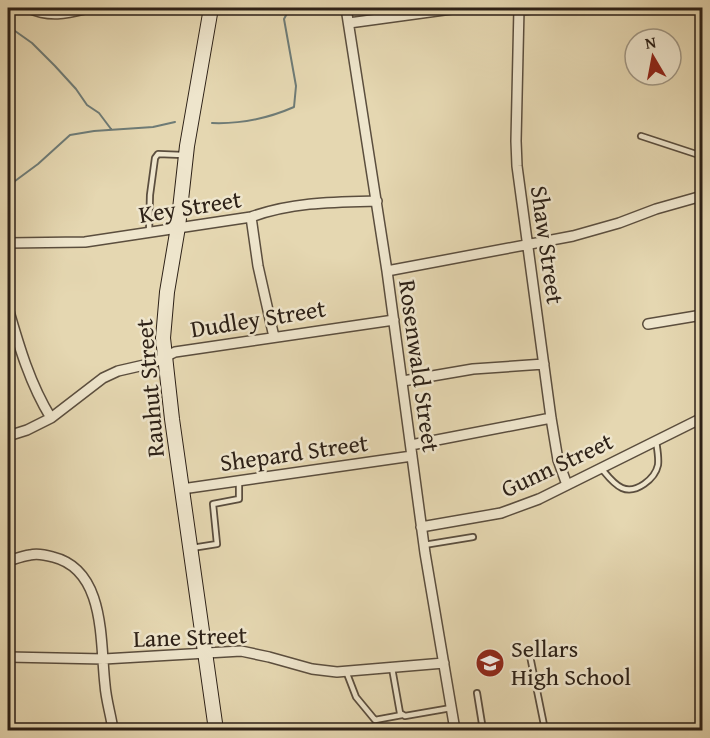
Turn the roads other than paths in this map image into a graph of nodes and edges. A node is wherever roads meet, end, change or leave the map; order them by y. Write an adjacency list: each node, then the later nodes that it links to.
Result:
1 (29, 8): 2 (street)
2 (90, 8)
3 (211, 8): 10 (main road, Rauhut Street)
4 (346, 8): 8 (street, Rosenwald Street)
5 (459, 8): 8 (street)
6 (543, 8): 7 (street)
7 (519, 9): 18 (street, Shaw Street)
8 (349, 23): 13 (street, Rosenwald Street)
9 (641, 136): 11 (lane)
10 (186, 155): 15 (main road, Rauhut Street); 16 (lane)
11 (702, 156)
12 (702, 196): 18 (street)
13 (376, 201): 14 (street, Key Street); 19 (street, Rosenwald Street)
14 (251, 218): 15 (street, Key Street); 24 (street)
15 (178, 227): 16 (street, Key Street); 26 (main road, Rauhut Street)
16 (148, 233): 17 (street, Key Street)
17 (8, 243)
18 (527, 245): 19 (street); 27 (street, Shaw Street)
19 (387, 271): 22 (street, Rosenwald Street)
20 (8, 308): 25 (street)
21 (702, 315): 23 (street)
22 (394, 320): 24 (street, Dudley Street); 28 (street, Rosenwald Street)
23 (648, 324)
24 (274, 337): 26 (street, Dudley Street)
25 (12, 339): 29 (street)
26 (165, 356): 29 (street, Dudley Street); 39 (main road, Rauhut Street)
27 (544, 364): 28 (street); 30 (street, Shaw Street)
28 (403, 381): 34 (street, Rosenwald Street)
29 (51, 418): 32 (street, Dudley Street)
30 (551, 418): 34 (street); 38 (street, Shaw Street)
31 (702, 418): 33 (street, Gunn Street)
32 (8, 436)
33 (656, 441): 36 (street, Gunn Street); 36 (lane)
34 (411, 445): 35 (street, Rosenwald Street)
35 (412, 456): 37 (street, Shepard Street); 40 (street, Rosenwald Street)
36 (601, 468): 38 (street, Gunn Street)
37 (239, 480): 39 (street, Shepard Street); 43 (lane)
38 (567, 485): 40 (street, Gunn Street)
39 (182, 489): 43 (main road, Rauhut Street)
40 (422, 527): 42 (street, Rosenwald Street)
41 (472, 537): 42 (lane)
42 (424, 545): 49 (street, Rosenwald Street)
43 (191, 548): 45 (main road, Rauhut Street)
44 (8, 561): 48 (street)
45 (204, 652): 48 (street, Lane Street); 51 (street, Lane Street); 56 (main road, Rauhut Street)
46 (530, 656): 59 (lane)
47 (8, 657): 48 (street, Lane Street)
48 (104, 658): 55 (street)
49 (444, 663): 50 (street, Lane Street); 53 (street, Rosenwald Street)
50 (392, 668): 51 (street, Lane Street); 54 (lane)
51 (346, 671): 54 (lane)
52 (477, 693): 58 (lane)
53 (452, 708): 54 (lane); 57 (street, Rosenwald Street)
54 (402, 714)
55 (113, 730)
56 (216, 730)
57 (455, 730)
58 (483, 730)
59 (545, 730)

